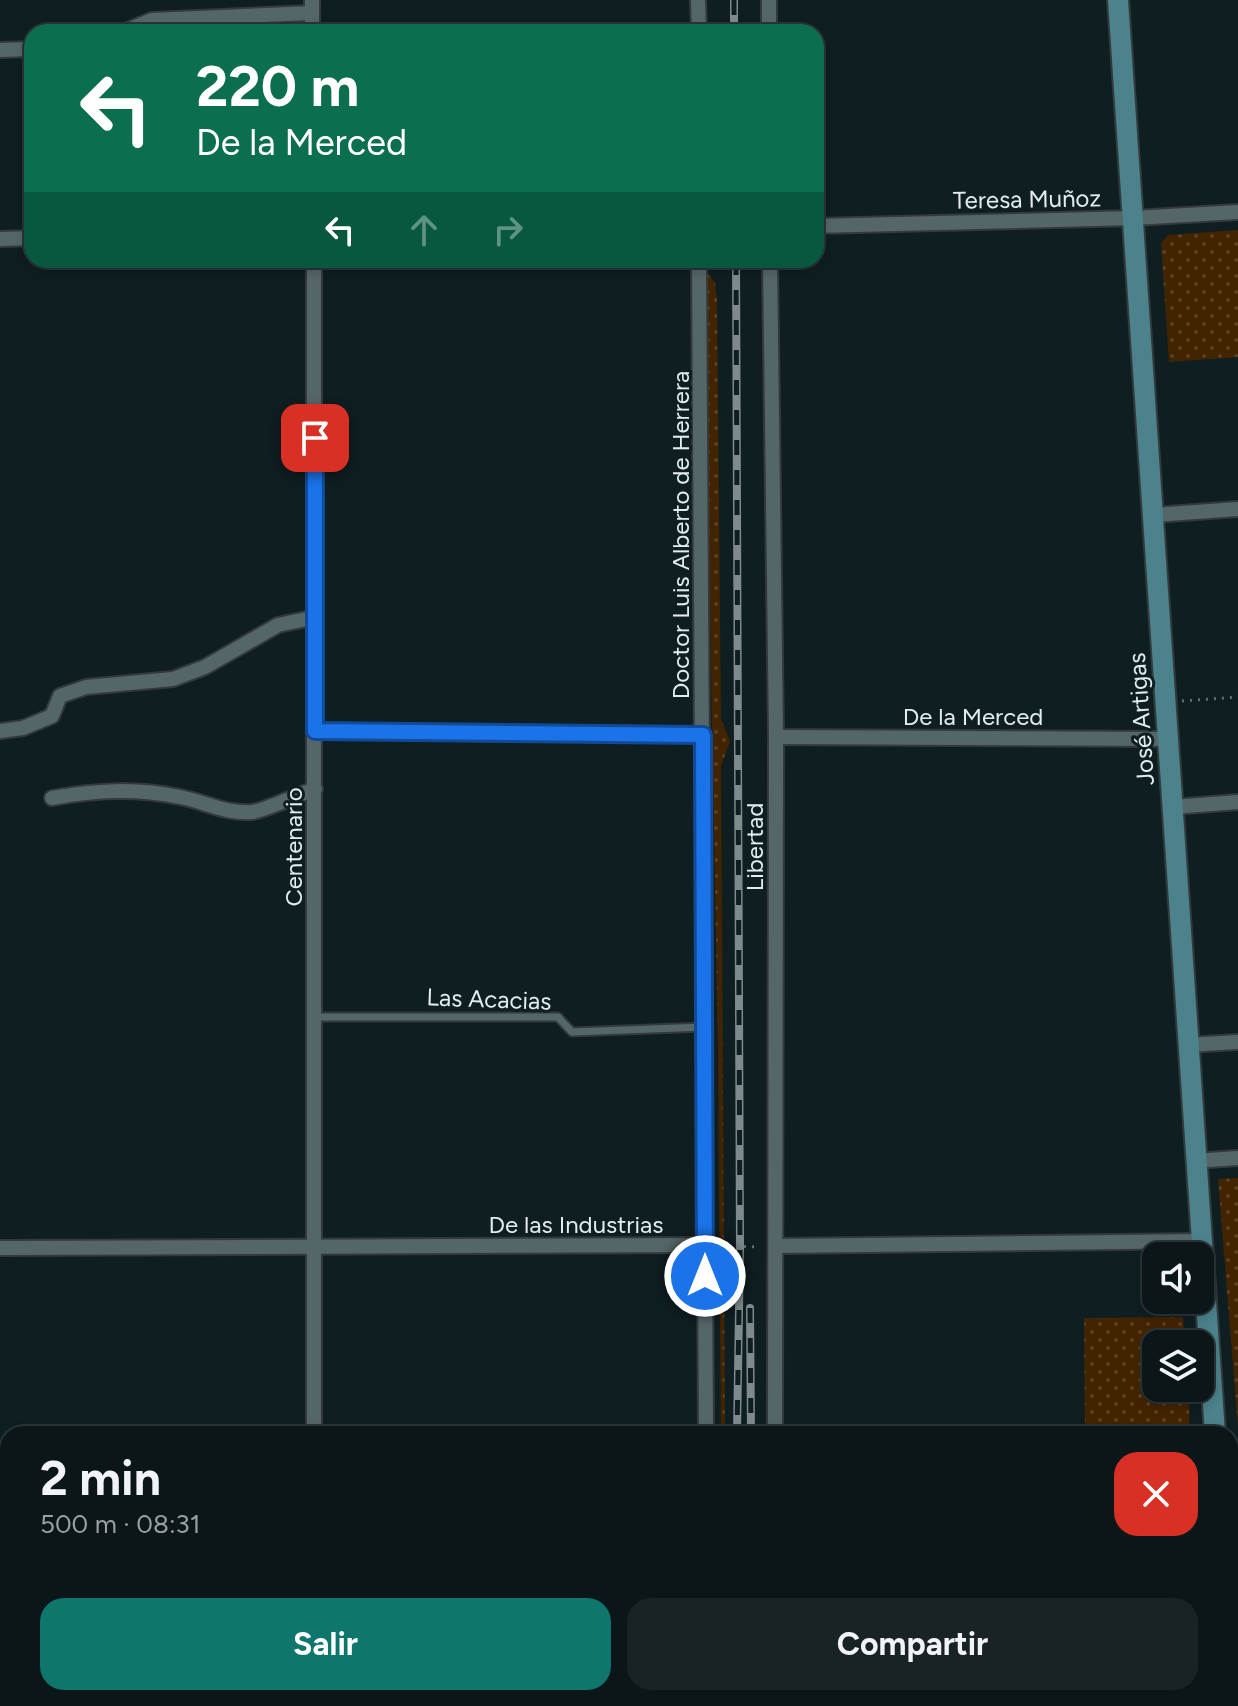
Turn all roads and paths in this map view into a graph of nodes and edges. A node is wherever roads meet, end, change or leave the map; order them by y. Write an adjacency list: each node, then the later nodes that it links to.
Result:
1 (698, 0): 6 (street)
2 (769, 0): 7 (street)
3 (1118, 0): 11 (street, José Artigas)
4 (312, 6): 5 (street)
5 (142, 24)
6 (699, 24)
7 (769, 24)
8 (24, 49): 9 (street)
9 (0, 50)
10 (1238, 212): 11 (street, Teresa Muñoz)
11 (1134, 218): 12 (street, Teresa Muñoz); 19 (street, José Artigas)
12 (824, 226)
13 (24, 238): 14 (street)
14 (0, 239)
15 (314, 268): 20 (street, Centenario)
16 (699, 268): 25 (street, Doctor Luis Alberto de Herrera)
17 (770, 268): 26 (street, Libertad)
18 (1238, 509): 19 (street)
19 (1154, 515): 22 (street, José Artigas)
20 (316, 617): 23 (street); 24 (street, Centenario)
21 (1238, 697): 22 (path)
22 (1166, 702): 27 (street, José Artigas)
23 (0, 731)
24 (315, 731): 25 (street); 28 (street, Centenario)
25 (703, 735): 33 (street, Doctor Luis Alberto de Herrera)
26 (776, 737): 27 (street, De la Merced); 40 (street, Libertad)
27 (1169, 739): 31 (street, José Artigas)
28 (315, 789): 29 (street); 32 (street, Centenario)
29 (52, 798)
30 (1238, 802): 31 (street)
31 (1173, 807): 35 (street, José Artigas)
32 (315, 1017): 33 (lane, Las Acacias); 41 (street, Centenario)
33 (704, 1027): 39 (street, Doctor Luis Alberto de Herrera)
34 (1238, 1042): 35 (street)
35 (1187, 1045): 37 (street, José Artigas)
36 (1238, 1158): 37 (street)
37 (1195, 1161): 38 (street, José Artigas)
38 (1201, 1241): 40 (street); 46 (street, José Artigas)
39 (704, 1245): 40 (path); 41 (street, De las Industrias); 44 (street, Doctor Luis Alberto de Herrera)
40 (776, 1246): 45 (street, Libertad)
41 (316, 1247): 42 (street, De las Industrias); 43 (street, Centenario)
42 (0, 1248)
43 (314, 1426)
44 (706, 1426)
45 (775, 1426)
46 (1214, 1426)

